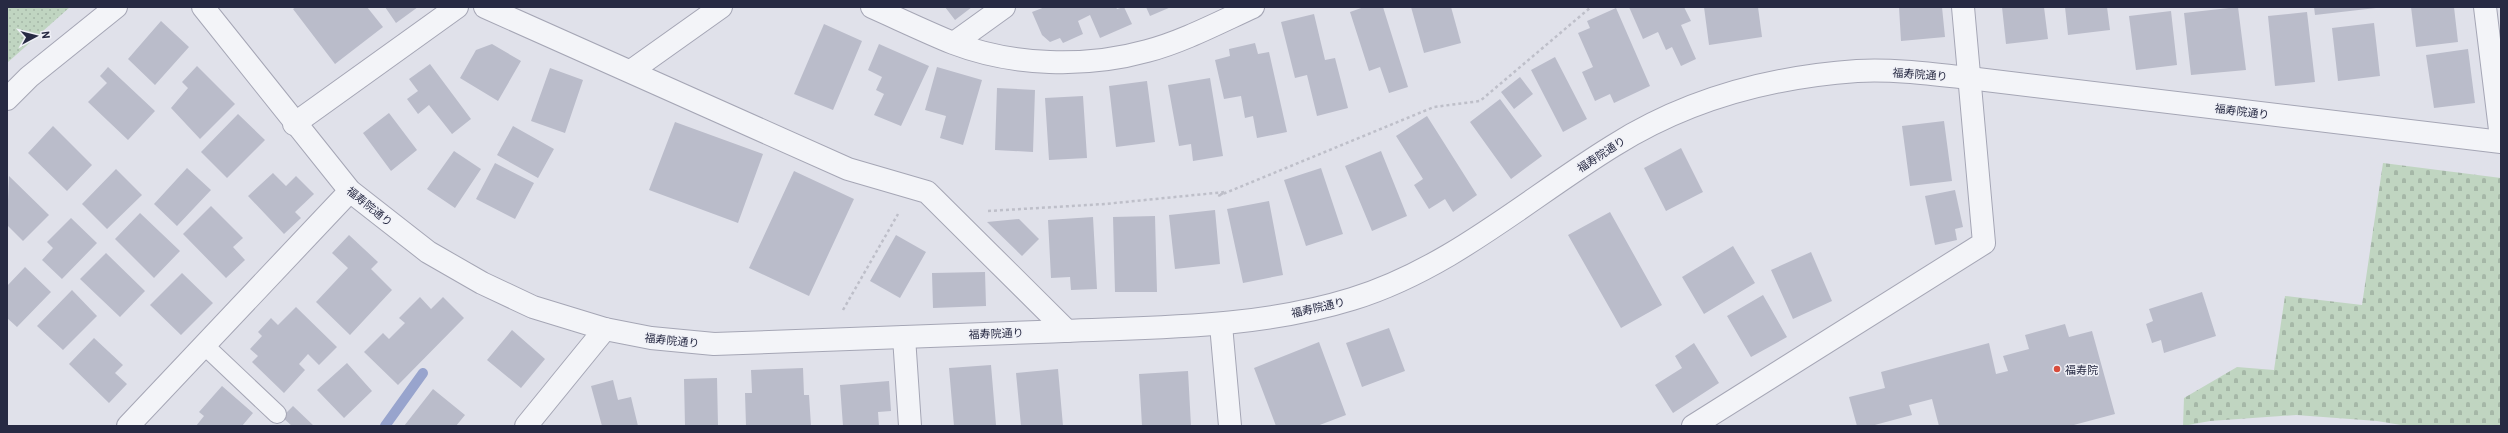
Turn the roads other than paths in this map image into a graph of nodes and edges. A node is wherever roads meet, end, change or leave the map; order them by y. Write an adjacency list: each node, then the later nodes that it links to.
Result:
1 (116, 7): 14 (street)
2 (203, 7): 15 (street, 福寿院通り)
3 (457, 7): 15 (street)
4 (485, 7): 12 (street)
5 (721, 7): 12 (street)
6 (872, 7): 11 (street)
7 (1004, 7): 11 (street)
8 (1253, 7): 11 (street)
9 (1963, 7): 13 (street)
10 (2485, 7): 16 (street)
11 (954, 43)
12 (631, 71): 21 (street)
13 (1969, 78): 17 (street, 福寿院通り); 19 (street, 福寿院通り); 29 (street)
14 (7, 99)
15 (294, 124): 18 (street, 福寿院通り)
16 (2501, 138)
17 (2501, 142)
18 (350, 191): 20 (street, 福寿院通り); 23 (street)
19 (1221, 325): 21 (street, 福寿院通り); 28 (street)
20 (605, 329): 22 (street, 福寿院通り); 26 (street)
21 (1067, 331): 22 (street, 福寿院通り)
22 (904, 337): 27 (street)
23 (204, 346): 24 (lane); 25 (street)
24 (277, 414)
25 (128, 426)
26 (526, 426)
27 (910, 426)
28 (1230, 426)
29 (1694, 426)

